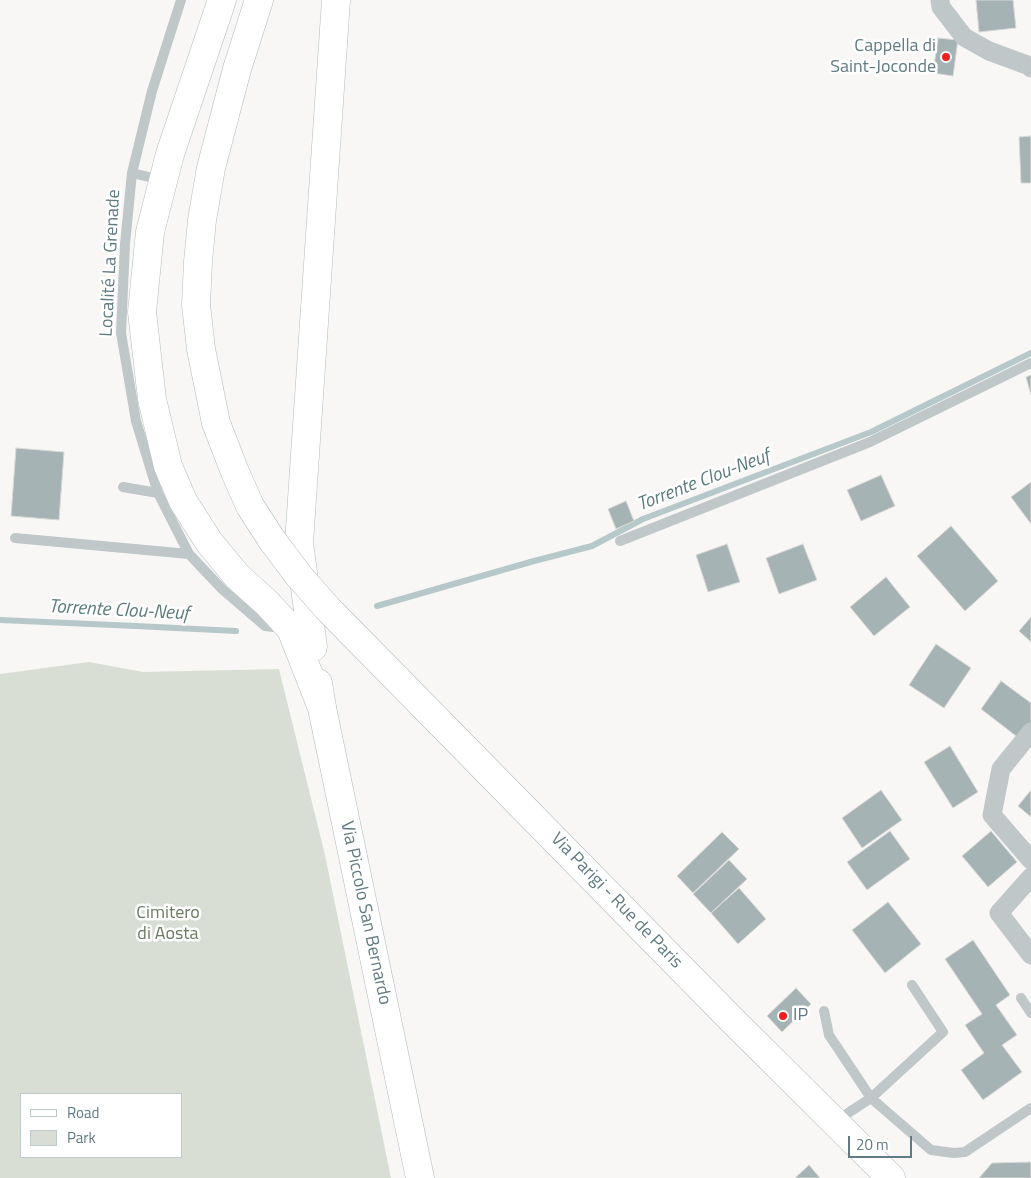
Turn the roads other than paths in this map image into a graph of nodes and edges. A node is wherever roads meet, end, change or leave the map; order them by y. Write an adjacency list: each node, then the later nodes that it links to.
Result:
1 (180, 0): 7 (lane, Localité La Grenade)
2 (222, 0): 8 (main road)
3 (259, 0): 28 (main road, Via Parigi - Rue de Paris, bridge)
4 (336, 0): 15 (main road, Via Piccolo San Bernardo)
5 (940, 0): 6 (street)
6 (1031, 68)
7 (132, 173): 8 (lane, Localité La Grenade); 11 (lane, Localité La Grenade)
8 (163, 181): 16 (main road)
9 (1031, 363): 13 (lane)
10 (122, 487): 11 (lane)
11 (158, 493): 14 (lane, Localité La Grenade)
12 (14, 538): 14 (lane)
13 (620, 541)
14 (189, 554): 17 (lane, Localité La Grenade)
15 (305, 589): 16 (main road); 17 (main road, Via Piccolo San Bernardo)
16 (267, 603): 17 (main road)
17 (305, 635): 29 (main road, Via Piccolo San Bernardo)
18 (1031, 732): 19 (street)
19 (1031, 860)
20 (1031, 877): 21 (street)
21 (1031, 955)
22 (912, 984): 26 (lane)
23 (1020, 998): 25 (lane)
24 (824, 1011): 26 (lane)
25 (1031, 1013)
26 (871, 1098): 27 (lane); 28 (lane)
27 (1031, 1108)
28 (838, 1125): 30 (main road, Via Parigi - Rue de Paris)
29 (420, 1178)
30 (891, 1178)

